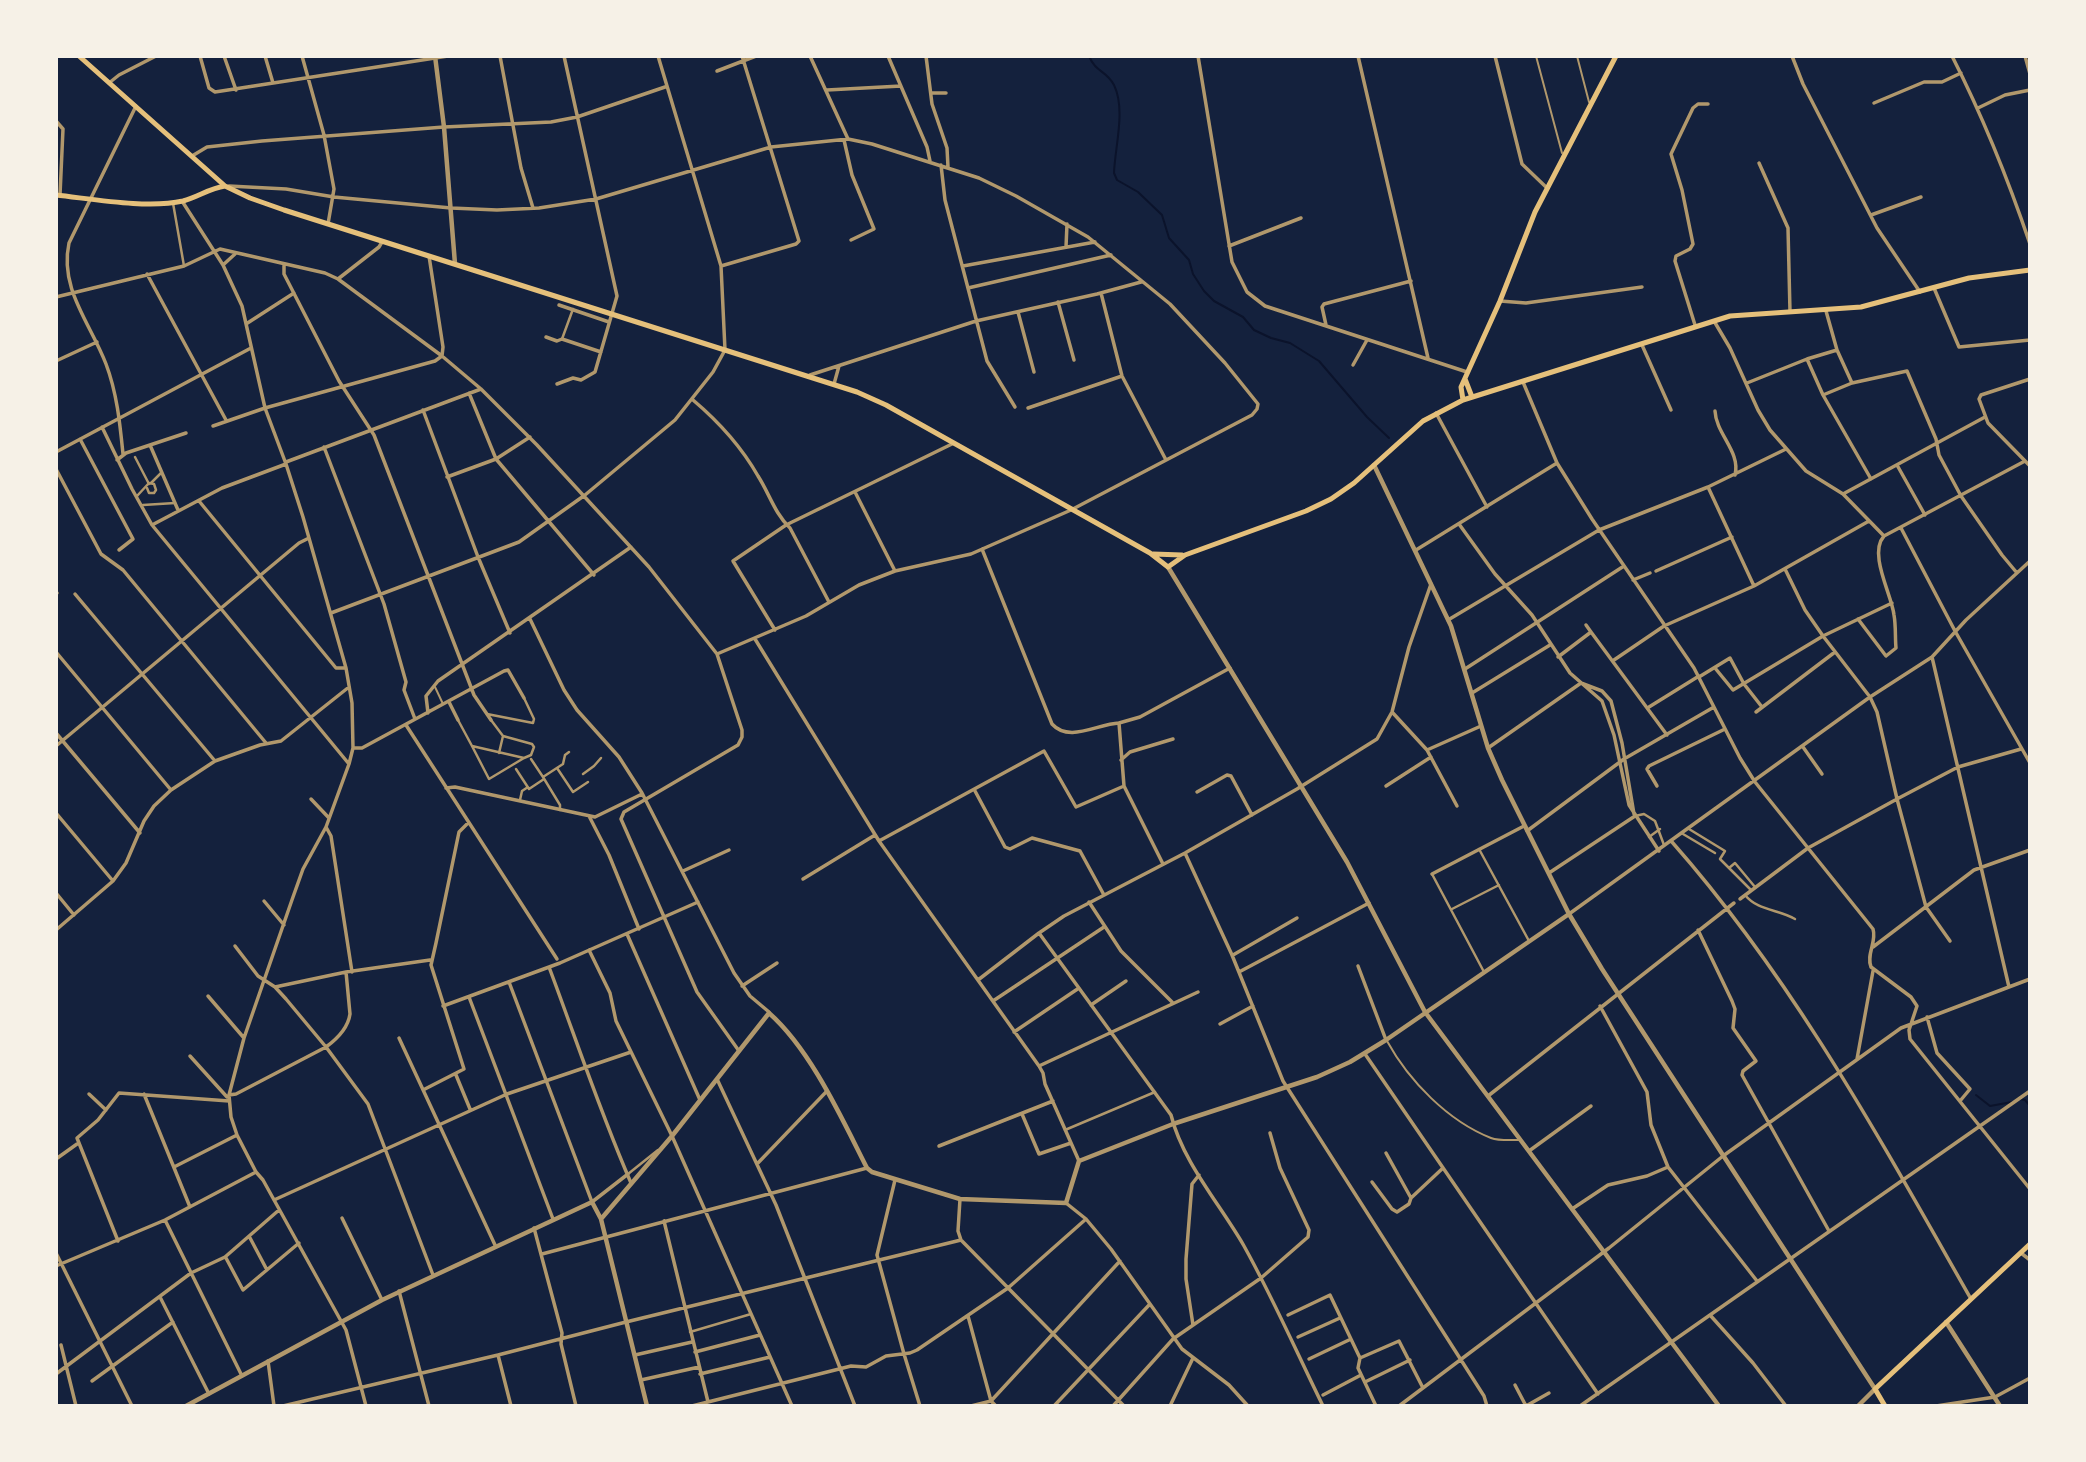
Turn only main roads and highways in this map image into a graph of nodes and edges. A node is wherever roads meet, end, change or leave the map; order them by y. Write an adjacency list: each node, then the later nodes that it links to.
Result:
1 (79, 56): 3 (main road)
2 (1616, 56): 6 (main road)
3 (225, 186): 4 (main road); 9 (main road)
4 (58, 195)
5 (2030, 270): 7 (main road)
6 (1467, 376): 7 (main road); 8 (main road)
7 (1472, 397): 8 (main road)
8 (1463, 400): 10 (main road)
9 (1150, 553): 10 (main road); 10 (main road)
10 (1185, 555)
11 (2030, 1244): 12 (main road)
12 (1885, 1406)

